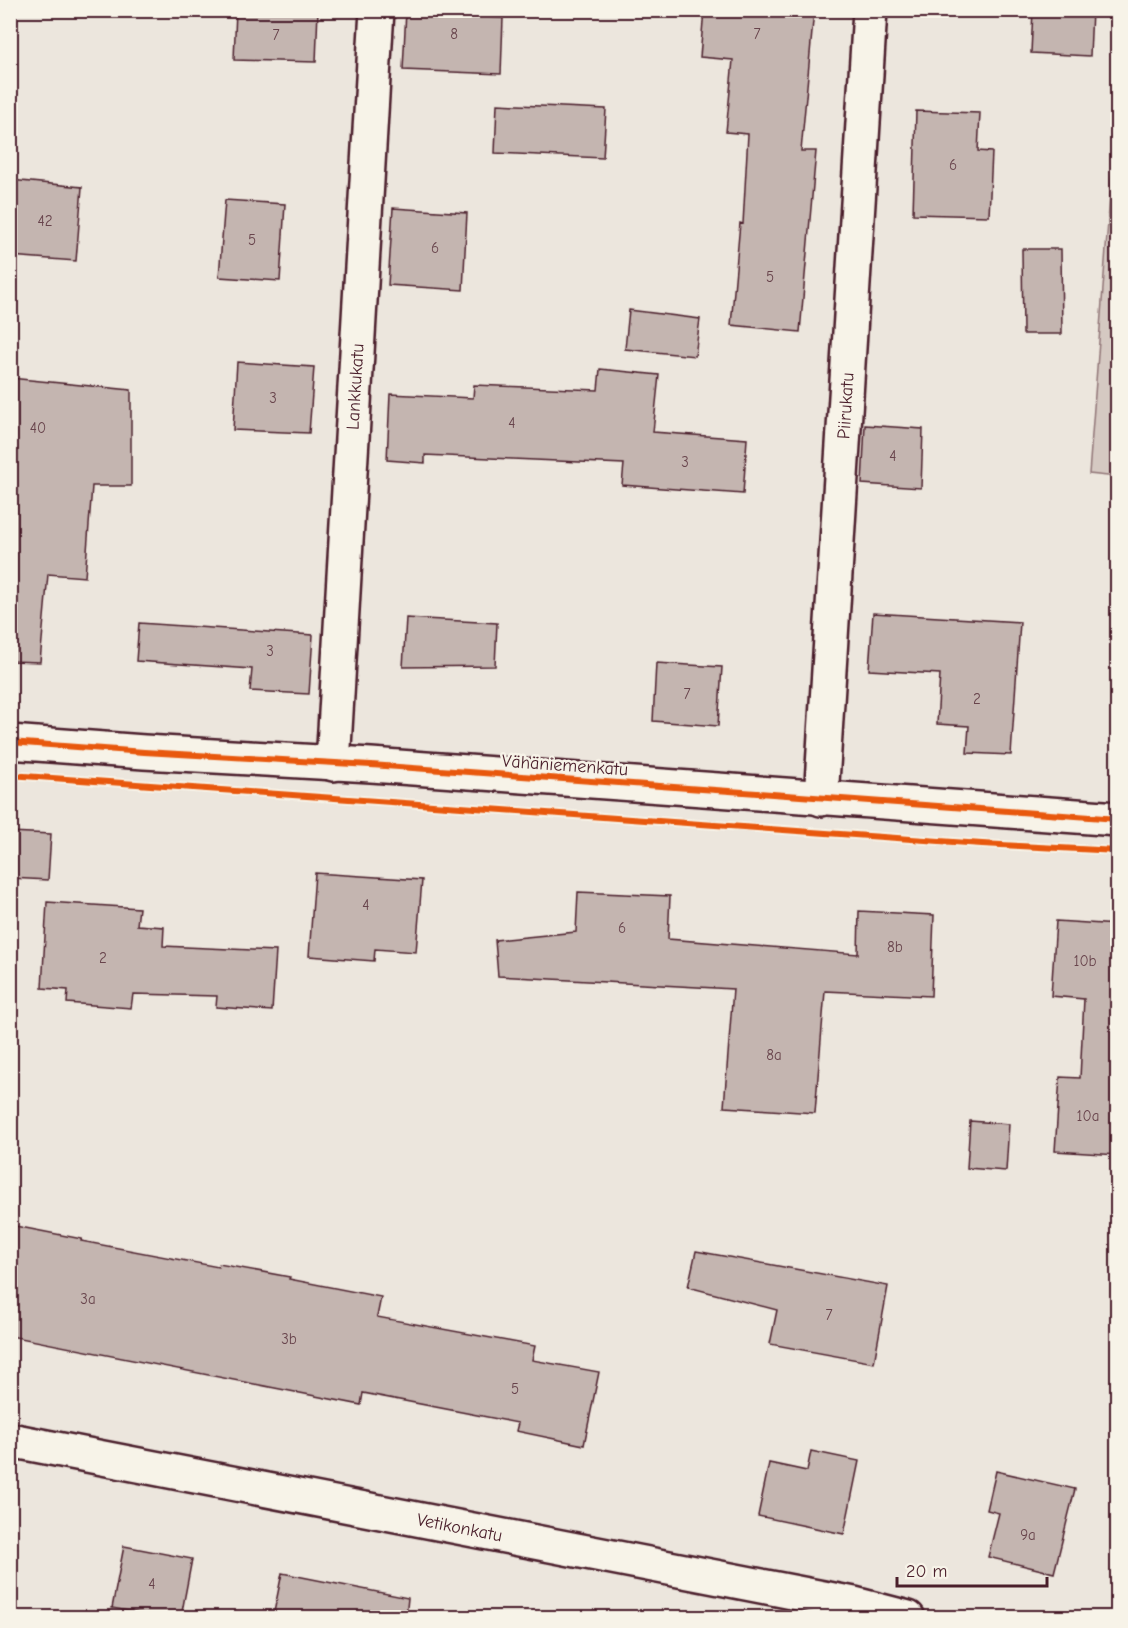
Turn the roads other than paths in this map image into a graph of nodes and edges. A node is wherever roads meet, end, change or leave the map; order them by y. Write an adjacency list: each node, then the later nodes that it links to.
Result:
1 (377, 10): 4 (street, Lankkukatu)
2 (870, 10): 5 (street, Piirukatu)
3 (10, 742): 4 (street, Vähäniemenkatu)
4 (333, 764): 5 (street, Vähäniemenkatu)
5 (821, 799): 6 (street, Vähäniemenkatu)
6 (1118, 819)
7 (10, 1440): 8 (street, Vetikonkatu)
8 (908, 1617)

